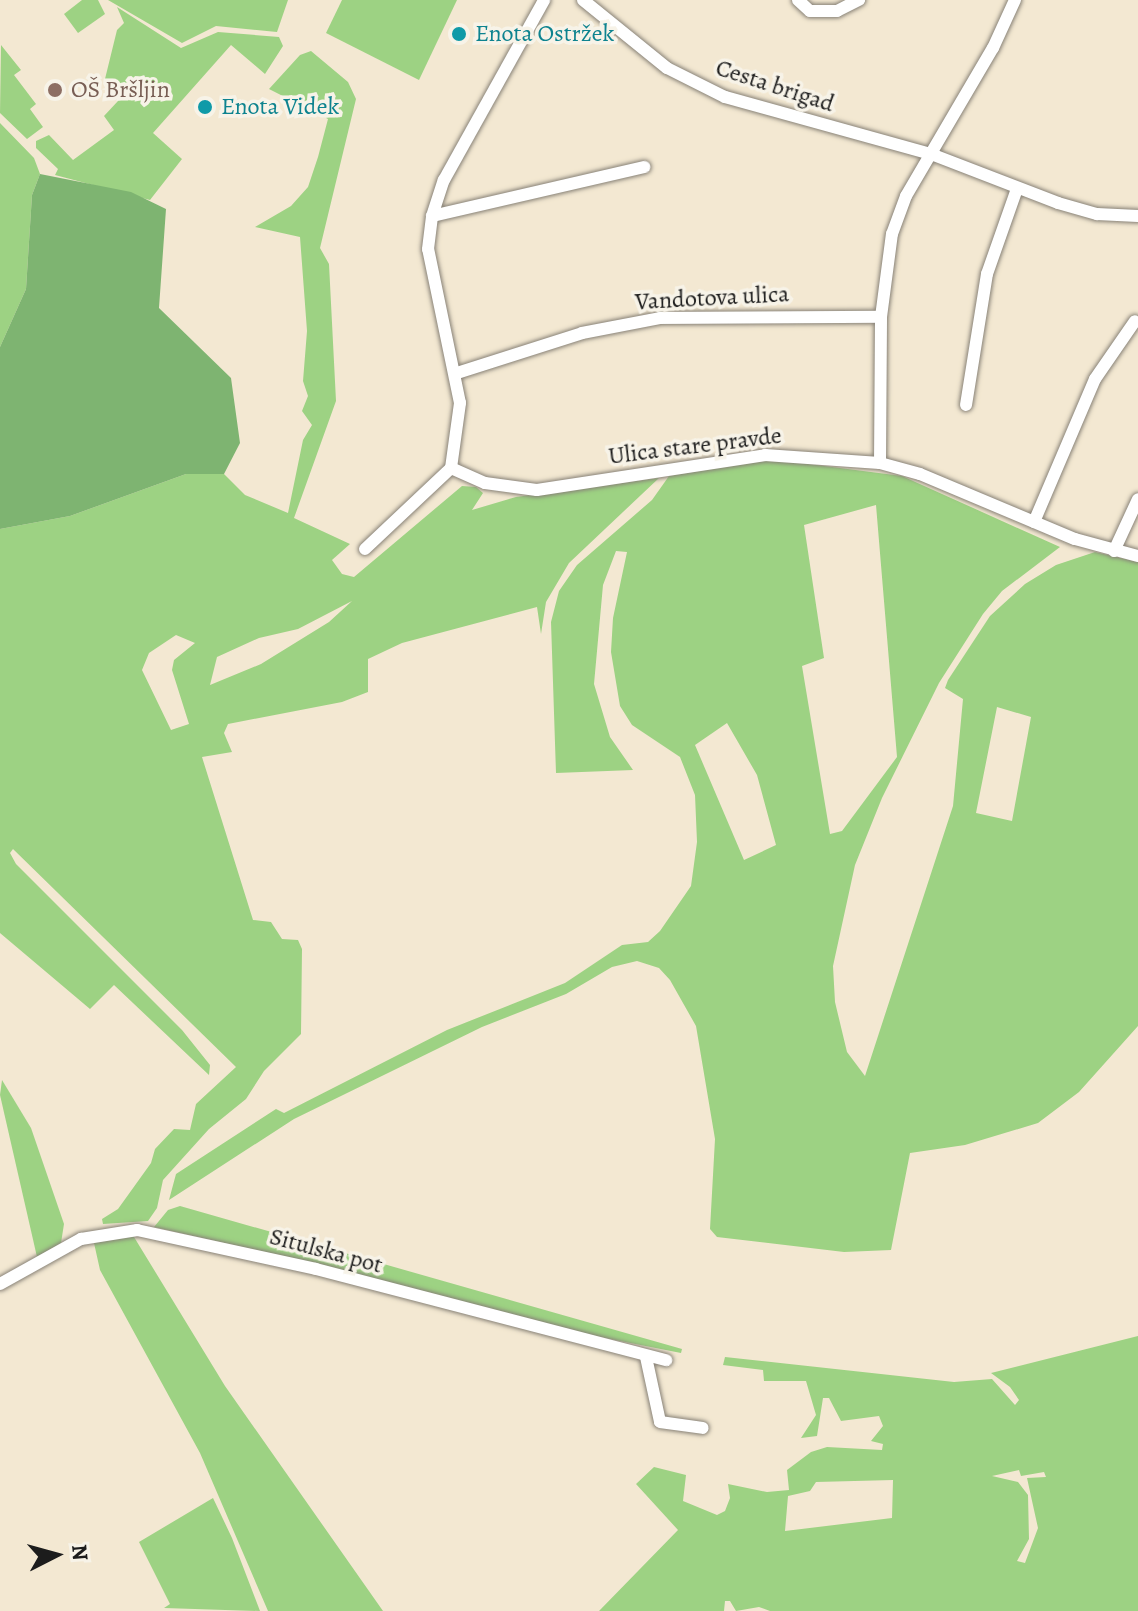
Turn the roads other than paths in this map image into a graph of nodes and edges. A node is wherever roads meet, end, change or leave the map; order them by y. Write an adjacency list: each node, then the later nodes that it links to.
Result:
1 (544, 0): 9 (street)
2 (583, 0): 6 (street, Cesta brigad)
3 (798, 0): 4 (street)
4 (859, 0)
5 (1015, 0): 6 (street)
6 (931, 154): 8 (street, Cesta brigad); 11 (street)
7 (644, 167): 9 (street)
8 (1017, 189): 10 (street, Cesta brigad); 14 (street)
9 (432, 216): 13 (street)
10 (1138, 216)
11 (881, 317): 13 (street, Vandotova ulica); 15 (street)
12 (1135, 321): 18 (street)
13 (457, 373): 16 (street)
14 (966, 405)
15 (880, 463): 16 (street, Ulica stare pravde); 18 (street, Ulica stare pravde)
16 (451, 468): 19 (street)
17 (1138, 499): 20 (street)
18 (1034, 522): 20 (street, Ulica stare pravde)
19 (365, 549)
20 (1114, 551): 21 (street, Ulica stare pravde)
21 (1138, 556)
22 (0, 1284): 23 (street, Situlska pot)
23 (646, 1357): 24 (street, Situlska pot); 25 (street)
24 (666, 1360)
25 (703, 1428)

